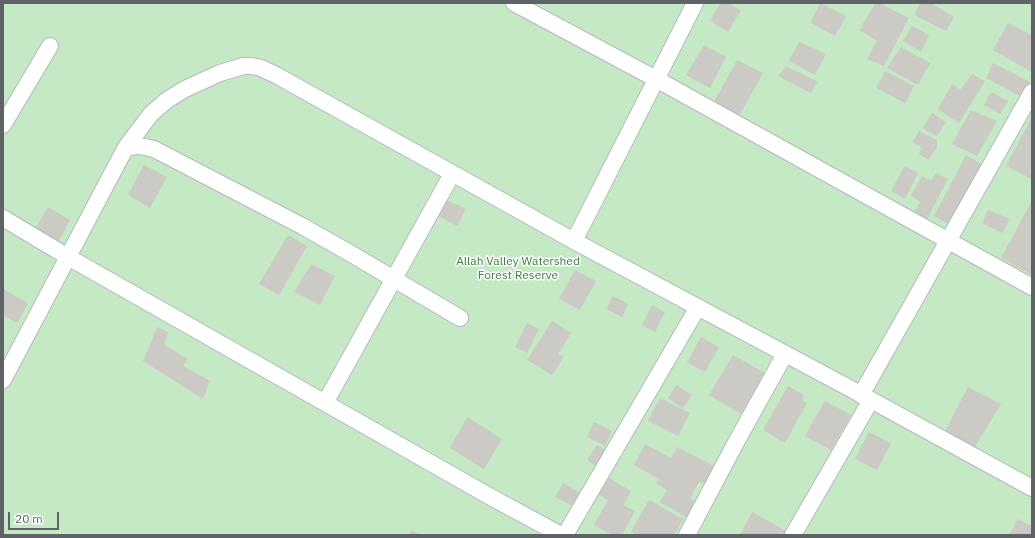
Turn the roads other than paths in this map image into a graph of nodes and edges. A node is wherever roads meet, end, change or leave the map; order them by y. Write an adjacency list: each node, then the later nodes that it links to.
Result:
1 (514, 3): 4 (street)
2 (695, 3): 4 (street)
3 (50, 46): 6 (street)
4 (656, 79): 10 (street); 13 (street)
5 (1032, 92): 18 (street)
6 (3, 125)
7 (126, 147): 8 (street); 11 (street); 12 (street)
8 (452, 174): 10 (street); 12 (street)
9 (3, 218): 11 (street)
10 (574, 241): 14 (street)
11 (68, 257): 17 (street); 19 (street)
12 (394, 278): 15 (street); 19 (street)
13 (1032, 287)
14 (698, 307): 16 (street); 22 (street)
15 (460, 318)
16 (785, 354): 18 (street); 23 (street)
17 (3, 380)
18 (866, 397): 20 (street); 24 (street)
19 (325, 403): 21 (street)
20 (1032, 488)
21 (561, 535)
22 (565, 535)
23 (687, 535)
24 (794, 535)

